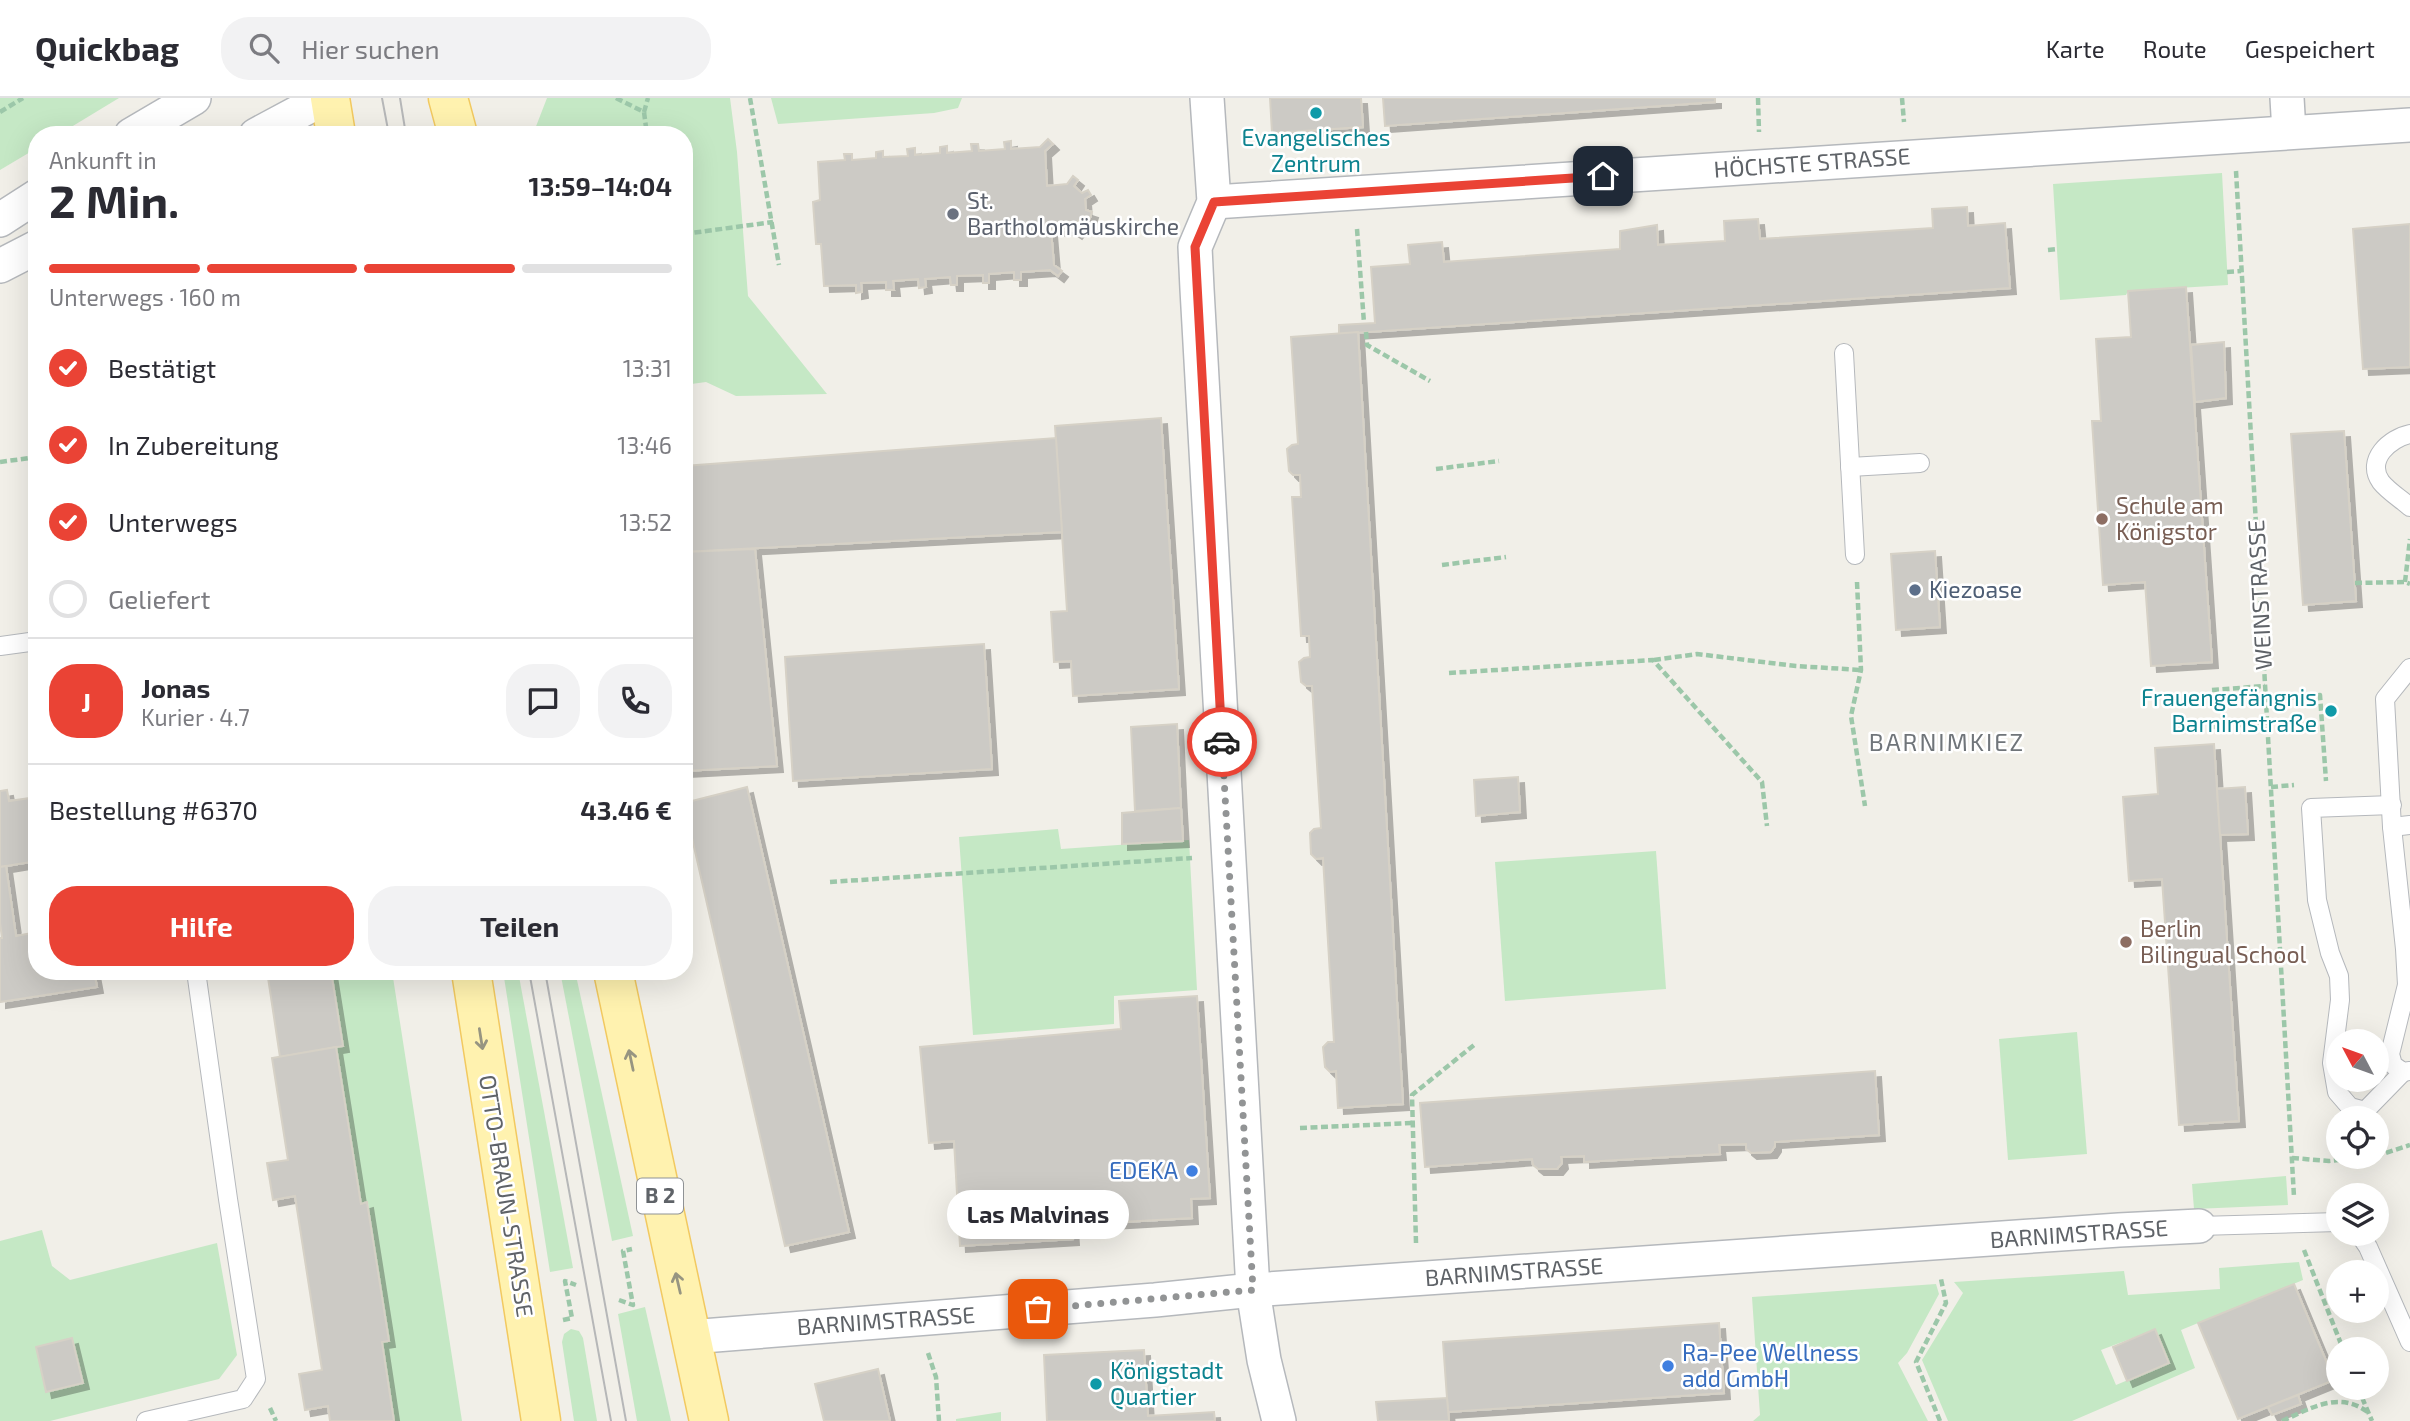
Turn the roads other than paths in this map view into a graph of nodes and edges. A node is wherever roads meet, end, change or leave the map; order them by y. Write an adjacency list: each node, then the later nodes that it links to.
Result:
1 (194, 98): 7 (street)
2 (328, 98): 8 (street); 9 (main road)
3 (448, 98): 10 (main road)
4 (1207, 98): 13 (street)
5 (2287, 98): 11 (street)
6 (2410, 125): 11 (street, HÖCHSTE STRASSE)
7 (146, 126)
8 (274, 126)
9 (334, 126)
10 (456, 126)
11 (2289, 132): 13 (street, HÖCHSTE STRASSE)
12 (28, 202): 14 (street)
13 (1214, 202): 36 (street)
14 (0, 220)
15 (28, 252): 16 (street)
16 (0, 266)
17 (1844, 353): 20 (lane)
18 (2410, 434): 21 (lane)
19 (1920, 463): 20 (lane)
20 (1850, 467): 22 (lane)
21 (2410, 508)
22 (1855, 555)
23 (28, 642): 24 (lane)
24 (0, 646)
25 (2410, 668): 26 (lane)
26 (2392, 805): 27 (lane); 32 (lane)
27 (2401, 826): 31 (lane)
28 (197, 980): 39 (lane)
29 (472, 980): 40 (main road, OTTO-BRAUN-STRASSE, one-way to 40)
30 (615, 980): 37 (main road, B 2, one-way to 30)
31 (2408, 985): 32 (lane)
32 (2407, 1072)
33 (2326, 1222): 34 (lane, BARNIMSTRASSE)
34 (2199, 1226): 36 (street, BARNIMSTRASSE)
35 (2367, 1246): 38 (lane)
36 (1253, 1290): 37 (street, BARNIMSTRASSE); 42 (street)
37 (690, 1337): 41 (main road, B 2)
38 (2410, 1342)
39 (146, 1421)
40 (541, 1421)
41 (709, 1421)
42 (1279, 1421)

